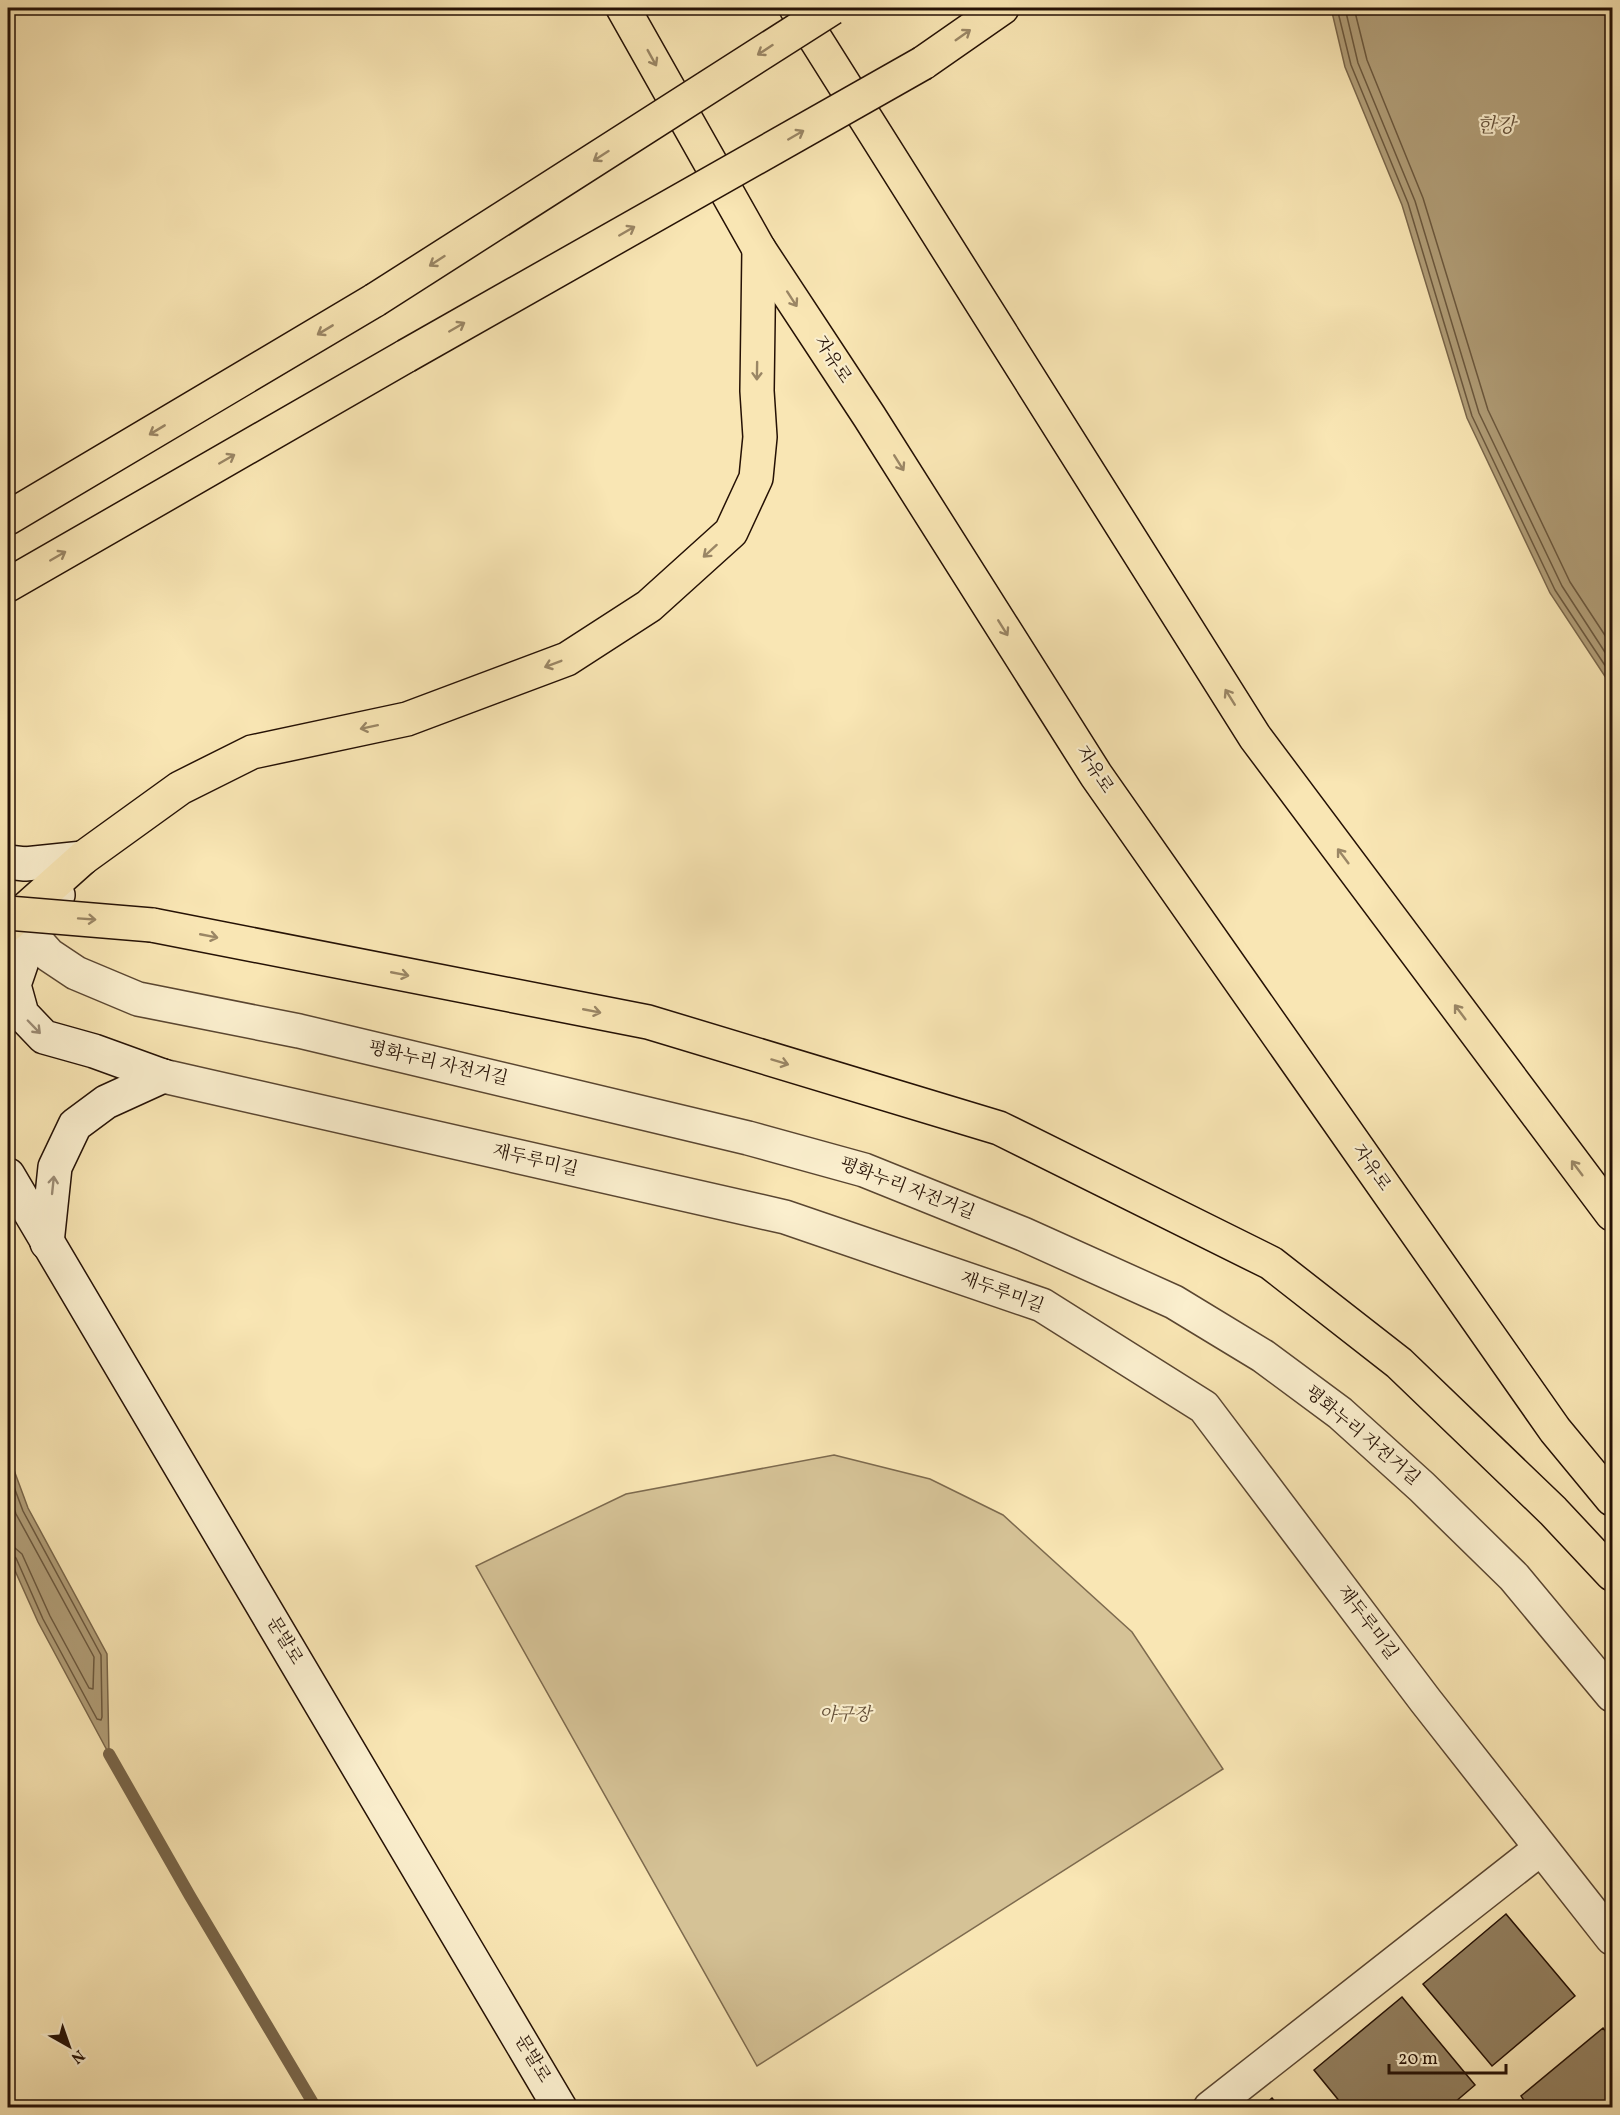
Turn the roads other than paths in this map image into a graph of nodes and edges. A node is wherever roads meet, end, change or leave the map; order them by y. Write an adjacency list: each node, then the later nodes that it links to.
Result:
1 (623, 8): 5 (highway, 자유로, one-way to 5)
2 (796, 8): 14 (highway, one-way to 2)
3 (832, 8): 6 (highway, one-way to 6, bridge)
4 (1002, 8): 7 (highway, one-way to 4, bridge)
5 (759, 249): 8 (highway, one-way to 8); 16 (highway, 자유로, one-way to 16)
6 (8, 518)
7 (8, 585)
8 (83, 858): 9 (street); 11 (highway)
9 (8, 862)
10 (8, 913): 17 (highway, one-way to 17, bridge)
11 (19, 930): 12 (street, 재두루미길, one-way to 12); 18 (street, 평화누리 자전거길)
12 (164, 1076): 15 (street, one-way to 12); 19 (street, 재두루미길)
13 (8, 1175): 15 (street, 문발로)
14 (1612, 1214)
15 (47, 1243): 21 (street, 문발로)
16 (1612, 1499)
17 (1612, 1574)
18 (1612, 1695)
19 (1540, 1849): 20 (street, 재두루미길); 22 (street)
20 (1612, 1938)
21 (560, 2108)
22 (1210, 2108)

